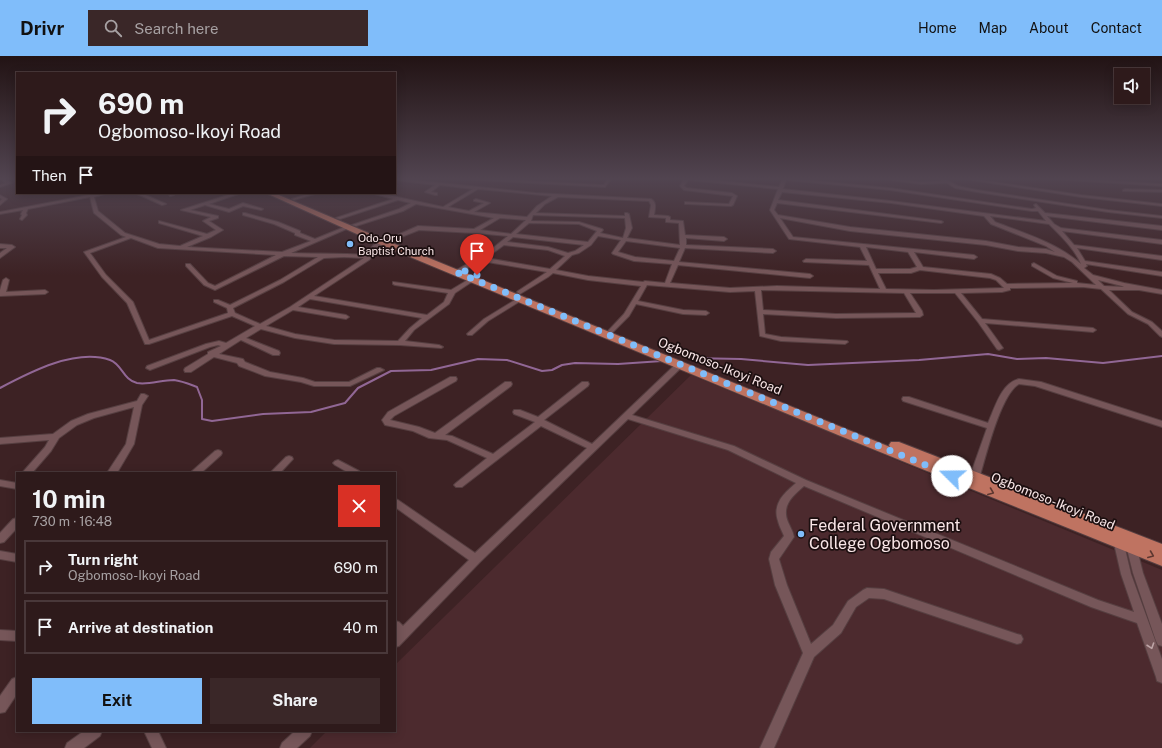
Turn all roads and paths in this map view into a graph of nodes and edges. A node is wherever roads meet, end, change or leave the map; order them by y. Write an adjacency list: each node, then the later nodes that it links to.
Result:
1 (14, 210): 21 (street)
2 (25, 210): 31 (street)
3 (96, 210): 45 (street)
4 (184, 210): 42 (street)
5 (312, 210): 36 (main road, Ogbomoso-Ikoyi Road)
6 (320, 210): 30 (main road, Ogbomoso-Ikoyi Road)
7 (361, 210): 30 (street)
8 (400, 210): 36 (street)
9 (461, 210): 20 (street)
10 (473, 210): 20 (street)
11 (536, 210): 23 (street)
12 (652, 210): 44 (street)
13 (772, 210): 28 (street)
14 (848, 210): 34 (street)
15 (955, 210): 24 (street)
16 (985, 210): 24 (street)
17 (1041, 210): 25 (street)
18 (1104, 210): 26 (street)
19 (1135, 210): 26 (street)
20 (470, 212): 27 (street)
21 (0, 213)
22 (245, 214): 48 (street)
23 (533, 214): 32 (street); 47 (street)
24 (985, 214): 35 (street); 66 (street)
25 (1045, 214): 35 (street); 37 (street)
26 (1140, 214): 29 (street); 37 (street)
27 (500, 216): 32 (street); 39 (street)
28 (775, 216): 54 (street); 66 (street)
29 (1162, 217)
30 (338, 218): 36 (main road, Ogbomoso-Ikoyi Road)
31 (22, 219)
32 (528, 220): 41 (street); 43 (street)
33 (161, 222): 42 (street)
34 (941, 222)
35 (1053, 225): 50 (street); 57 (street)
36 (352, 226): 48 (street); 49 (main road, Ogbomoso-Ikoyi Road)
37 (1155, 228): 38 (street); 40 (street)
38 (1162, 228)
39 (475, 231): 43 (street); 49 (street)
40 (1162, 233)
41 (596, 234): 47 (street); 52 (street)
42 (209, 236): 58 (street)
43 (511, 236): 51 (street); 52 (street)
44 (683, 236): 46 (street); 56 (street)
45 (130, 237): 58 (street); 107 (street)
46 (724, 239)
47 (624, 240): 56 (street); 73 (street)
48 (316, 241): 62 (street)
49 (385, 241): 67 (street); 79 (main road, Ogbomoso-Ikoyi Road)
50 (1162, 242)
51 (504, 243): 59 (street); 63 (street)
52 (589, 244): 63 (street)
53 (471, 245): 59 (street)
54 (862, 245): 60 (street); 74 (street)
55 (0, 246): 64 (street)
56 (683, 246): 61 (street); 73 (street)
57 (1071, 246): 69 (street); 72 (street)
58 (182, 248): 62 (street)
59 (495, 250): 70 (street)
60 (910, 250): 68 (street); 77 (street)
61 (773, 251)
62 (283, 254): 65 (street); 76 (street)
63 (568, 255): 80 (street)
64 (0, 256)
65 (322, 256): 67 (street); 107 (street)
66 (1066, 256): 78 (street)
67 (369, 257): 103 (street)
68 (974, 257)
69 (1162, 258)
70 (481, 259): 79 (street); 80 (street)
71 (806, 261): 74 (street)
72 (1083, 262): 78 (street); 82 (street)
73 (676, 263): 83 (street); 89 (street)
74 (871, 263): 81 (street)
75 (1034, 264): 90 (street)
76 (188, 265)
77 (920, 268): 81 (street); 91 (street)
78 (1084, 269): 84 (street)
79 (459, 271): 85 (main road, Ogbomoso-Ikoyi Road); 102 (main road, Ogbomoso-Ikoyi Road)
80 (552, 271): 88 (street); 102 (street)
81 (874, 271): 95 (street)
82 (1162, 274)
83 (810, 276)
84 (1093, 277): 92 (street); 93 (street)
85 (473, 279): 97 (street); 102 (main road, Ogbomoso-Ikoyi Road)
86 (6, 280): 101 (street)
87 (395, 283): 97 (street)
88 (643, 284): 89 (street); 105 (street)
89 (667, 284): 94 (street)
90 (1083, 285): 91 (street); 92 (street)
91 (1006, 286): 99 (street)
92 (1104, 288): 93 (street); 117 (street)
93 (1138, 288): 100 (street)
94 (758, 289): 95 (street); 108 (street)
95 (884, 291): 98 (street)
96 (44, 292): 101 (street)
97 (452, 292): 111 (street)
98 (906, 292): 99 (street); 108 (street)
99 (957, 292): 112 (street)
100 (1162, 292)
101 (1, 294)
102 (520, 296): 115 (main road, Ogbomoso-Ikoyi Road); 116 (street); 126 (main road, Ogbomoso-Ikoyi Road)
103 (309, 297): 106 (street); 111 (street)
104 (216, 301): 107 (street)
105 (634, 302): 109 (street); 115 (street)
106 (292, 308): 110 (street); 113 (street)
107 (231, 310): 113 (street)
108 (760, 312): 119 (street)
109 (706, 313)
110 (346, 317)
111 (427, 317): 120 (street)
112 (980, 321): 114 (street); 123 (street)
113 (262, 327): 118 (street); 120 (street)
114 (1093, 330)
115 (612, 331): 152 (main road, Ogbomoso-Ikoyi Road)
116 (470, 334)
117 (1162, 335)
118 (241, 338): 121 (street); 124 (street)
119 (845, 342)
120 (400, 343): 122 (street)
121 (226, 346): 125 (street); 127 (street)
122 (439, 347)
123 (999, 348)
124 (276, 353)
125 (211, 354): 128 (street); 129 (street)
126 (681, 364): 135 (street); 159 (main road, Ogbomoso-Ikoyi Road, one-way to 159)
127 (150, 368)
128 (188, 370)
129 (380, 370)
130 (453, 379): 140 (street)
131 (508, 384): 140 (street)
132 (585, 384): 136 (street)
133 (906, 399): 138 (street)
134 (518, 412): 136 (street)
135 (627, 416): 142 (street); 153 (street)
136 (539, 421): 142 (street); 144 (street)
137 (1162, 424): 138 (street)
138 (992, 427): 152 (street)
139 (56, 436): 141 (street); 147 (street); 148 (street)
140 (437, 436): 144 (street)
141 (0, 441)
142 (593, 448): 165 (street)
143 (218, 453): 149 (street)
144 (494, 458): 156 (street)
145 (289, 459): 150 (street)
146 (338, 463): 151 (street)
147 (28, 472)
148 (113, 472)
149 (196, 472)
150 (276, 472)
151 (354, 472)
152 (975, 476): 159 (main road, Ogbomoso-Ikoyi Road)
153 (802, 482): 169 (street); 175 (street)
154 (0, 483): 155 (street)
155 (16, 485)
156 (459, 485)
157 (396, 503): 165 (street)
158 (16, 523): 160 (street)
159 (1122, 537): 161 (main road, Ogbomoso-Ikoyi Road); 162 (main road, Ogbomoso-Ikoyi Road); 167 (street)
160 (0, 539)
161 (1131, 547): 166 (main road, Ogbomoso-Ikoyi Road, one-way to 166); 168 (street)
162 (1162, 550)
163 (0, 555): 164 (street)
164 (16, 558)
165 (476, 559): 170 (street)
166 (1162, 560)
167 (1123, 562): 168 (street); 169 (street)
168 (1136, 566): 174 (street)
169 (1142, 620): 176 (street, one-way to 176)
170 (398, 634)
171 (0, 635): 172 (street)
172 (16, 636)
173 (1017, 639): 175 (street)
174 (1162, 641)
175 (809, 653): 185 (street)
176 (1162, 677)
177 (16, 684): 178 (street)
178 (0, 707)
179 (94, 732): 182 (street)
180 (151, 732): 183 (street)
181 (304, 732): 184 (street)
182 (72, 748)
183 (159, 748)
184 (287, 748)
185 (767, 748)

